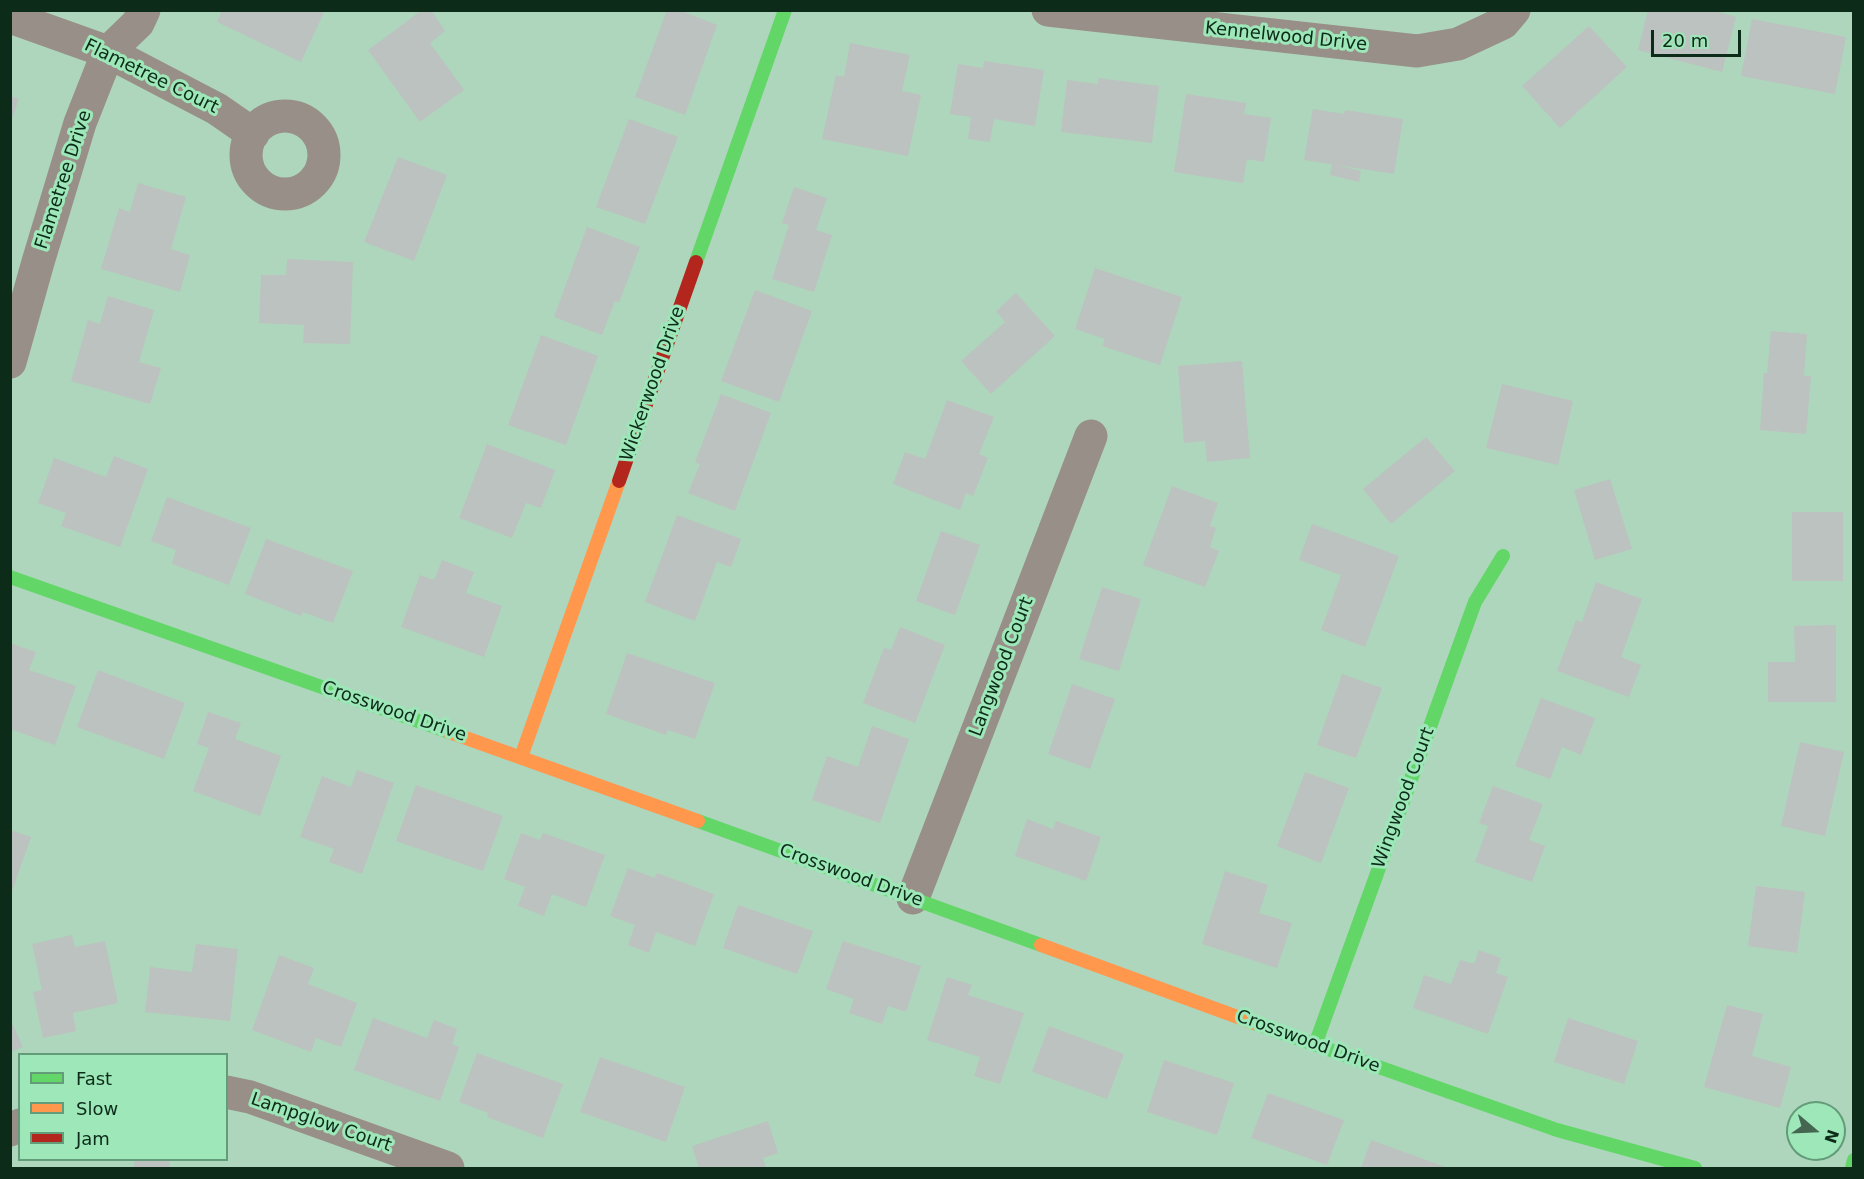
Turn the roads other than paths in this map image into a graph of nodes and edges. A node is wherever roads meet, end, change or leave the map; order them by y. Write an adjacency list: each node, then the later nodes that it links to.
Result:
1 (144, 10): 6 (street, Flametree Drive)
2 (785, 10): 12 (street, Wickerwood Drive)
3 (1048, 10): 4 (street, Kennelwood Drive)
4 (1514, 10)
5 (10, 17): 6 (street, Flametree Court)
6 (108, 52): 7 (street, Flametree Court); 8 (street, Flametree Drive)
7 (253, 134)
8 (10, 362)
9 (1091, 436): 13 (street, Langwood Court)
10 (1503, 556): 14 (street, Wingwood Court)
11 (10, 577): 12 (street, Crosswood Drive)
12 (520, 757): 13 (street, Crosswood Drive)
13 (913, 898): 14 (street, Crosswood Drive)
14 (1315, 1045): 18 (street, Crosswood Drive)
15 (228, 1092): 17 (street, Lampglow Court)
16 (1854, 1160): 19 (street)
17 (448, 1168)
18 (1695, 1168)
19 (1852, 1168)

